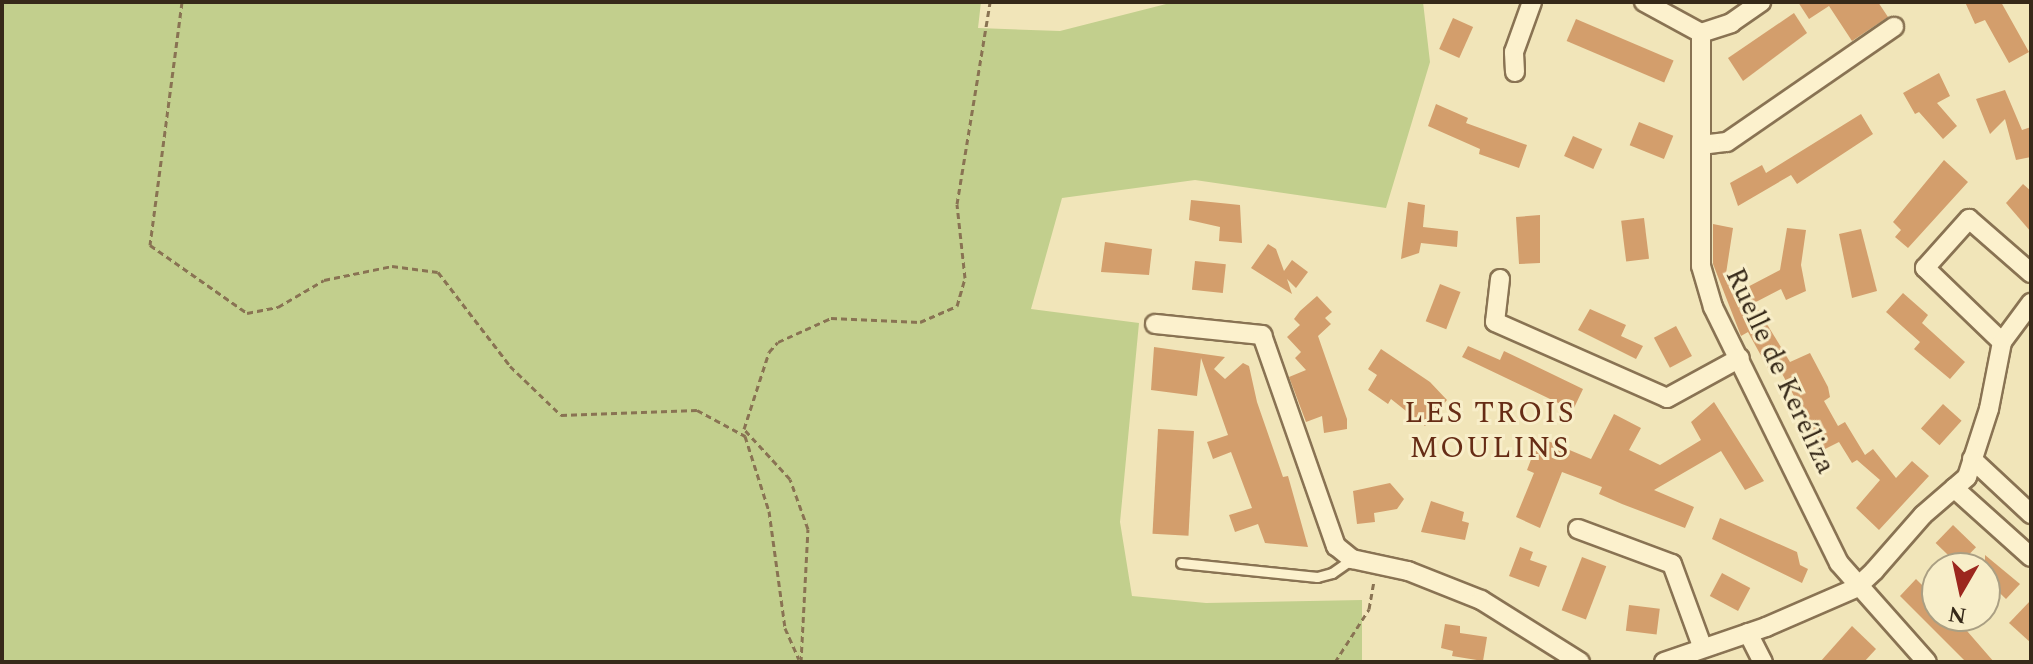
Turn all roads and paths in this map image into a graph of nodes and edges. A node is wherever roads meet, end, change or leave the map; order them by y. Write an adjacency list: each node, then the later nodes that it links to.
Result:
1 (182, 2): 16 (path)
2 (990, 2): 16 (path)
3 (1532, 2): 8 (street)
4 (1644, 2): 7 (street)
5 (1761, 2): 7 (street)
6 (1894, 27): 9 (street)
7 (1701, 33): 9 (street, Ruelle de Keréliza)
8 (1515, 72)
9 (1701, 145): 15 (street, Ruelle de Keréliza)
10 (2031, 273): 14 (street)
11 (1500, 279): 15 (street)
12 (2031, 303): 14 (street)
13 (1155, 324): 22 (street)
14 (2002, 342): 17 (street)
15 (1740, 358): 25 (street, Ruelle de Keréliza)
16 (745, 436): 28 (path); 28 (path)
17 (1972, 459): 18 (street); 19 (street)
18 (1954, 488): 21 (street); 25 (street)
19 (2031, 514)
20 (1578, 529): 27 (street)
21 (2031, 557)
22 (1352, 559): 23 (lane); 24 (street)
23 (1181, 563)
24 (1377, 563): 29 (path); 30 (street)
25 (1856, 588): 26 (street); 33 (street, Ruelle de Keréliza)
26 (1748, 633): 27 (street); 32 (street)
27 (1702, 646): 31 (street)
28 (800, 660)
29 (1335, 662)
30 (1580, 662)
31 (1664, 662)
32 (1763, 662)
33 (1927, 662)

